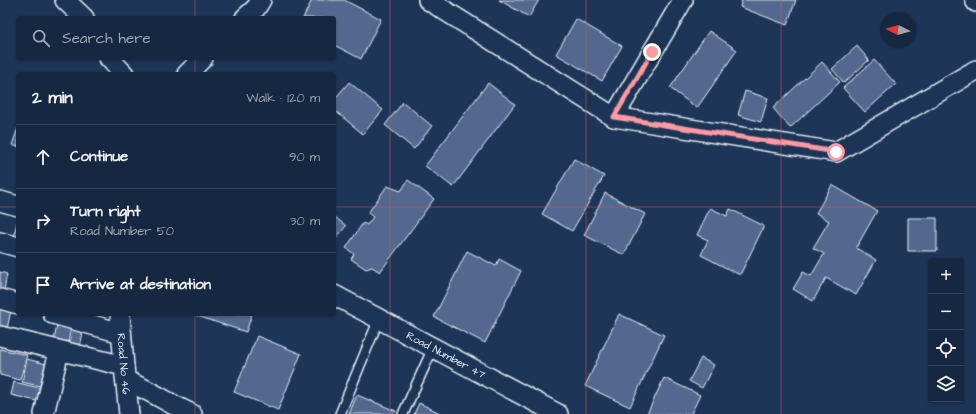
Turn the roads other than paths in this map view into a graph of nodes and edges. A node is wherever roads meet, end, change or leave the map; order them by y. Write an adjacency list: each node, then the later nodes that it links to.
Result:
1 (65, 0): 5 (street)
2 (261, 0): 6 (street)
3 (428, 0): 12 (street)
4 (683, 0): 12 (street)
5 (82, 16)
6 (247, 16)
7 (112, 60): 10 (street)
8 (201, 60): 11 (street)
9 (976, 70): 12 (street)
10 (122, 72)
11 (189, 72)
12 (614, 117)
13 (0, 201): 14 (street)
14 (16, 205)
15 (0, 242): 16 (street)
16 (16, 246)
17 (336, 297): 22 (street, Road Number 47)
18 (0, 299): 19 (street)
19 (16, 303)
20 (60, 316): 23 (street)
21 (120, 316): 23 (street, Road No 46)
22 (379, 319): 25 (street, Road Number 47); 31 (lane)
23 (122, 333): 27 (street, Road No 46)
24 (0, 336): 26 (street)
25 (433, 348): 32 (lane); 33 (street, Road Number 47)
26 (59, 351): 27 (street); 29 (street)
27 (125, 373): 28 (street); 30 (street, Road No 46)
28 (181, 412)
29 (44, 414)
30 (130, 414)
31 (340, 414)
32 (403, 414)
33 (558, 414)

